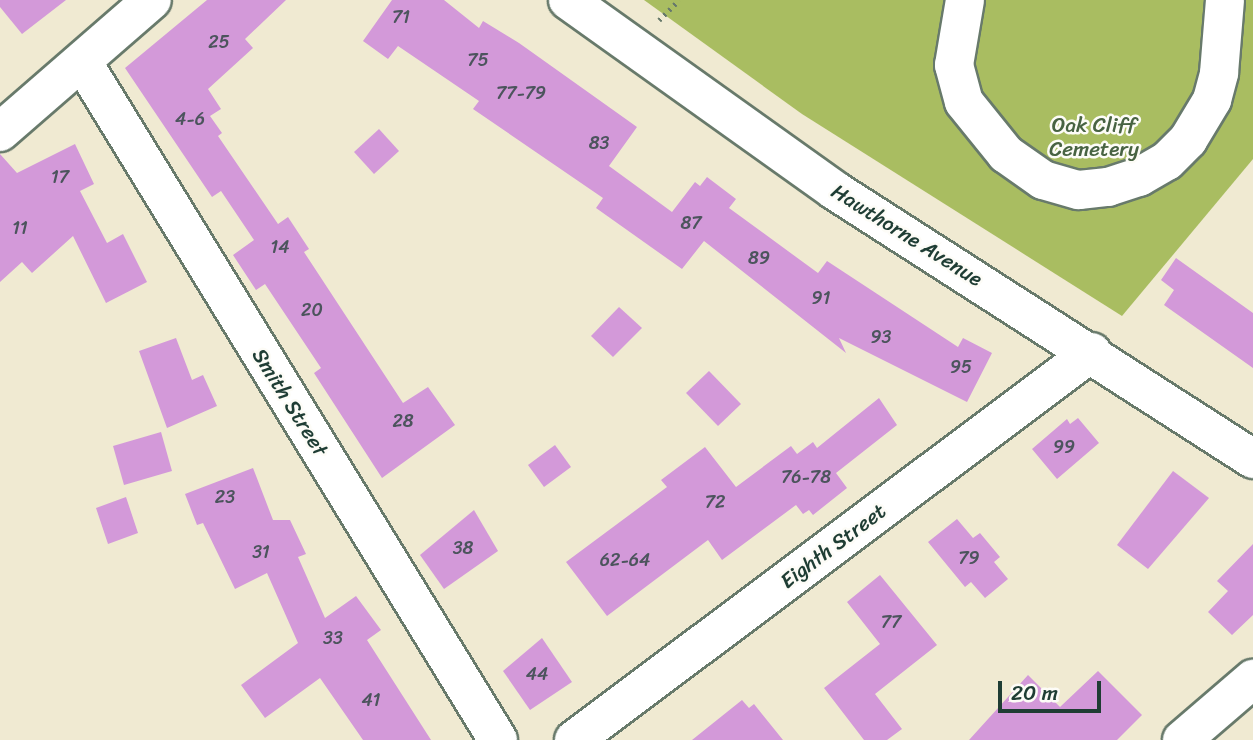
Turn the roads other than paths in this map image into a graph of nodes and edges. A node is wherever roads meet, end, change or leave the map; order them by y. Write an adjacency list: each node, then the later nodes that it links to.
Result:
1 (152, 0): 5 (street)
2 (568, 0): 7 (street, Hawthorne Avenue)
3 (965, 0): 4 (street)
4 (1225, 0)
5 (83, 63): 6 (street); 10 (street, Smith Street)
6 (0, 132)
7 (1092, 352): 8 (street, Hawthorne Avenue); 11 (street, Eighth Street)
8 (1253, 459)
9 (1253, 679): 12 (street)
10 (498, 740)
11 (574, 740)
12 (1182, 740)

